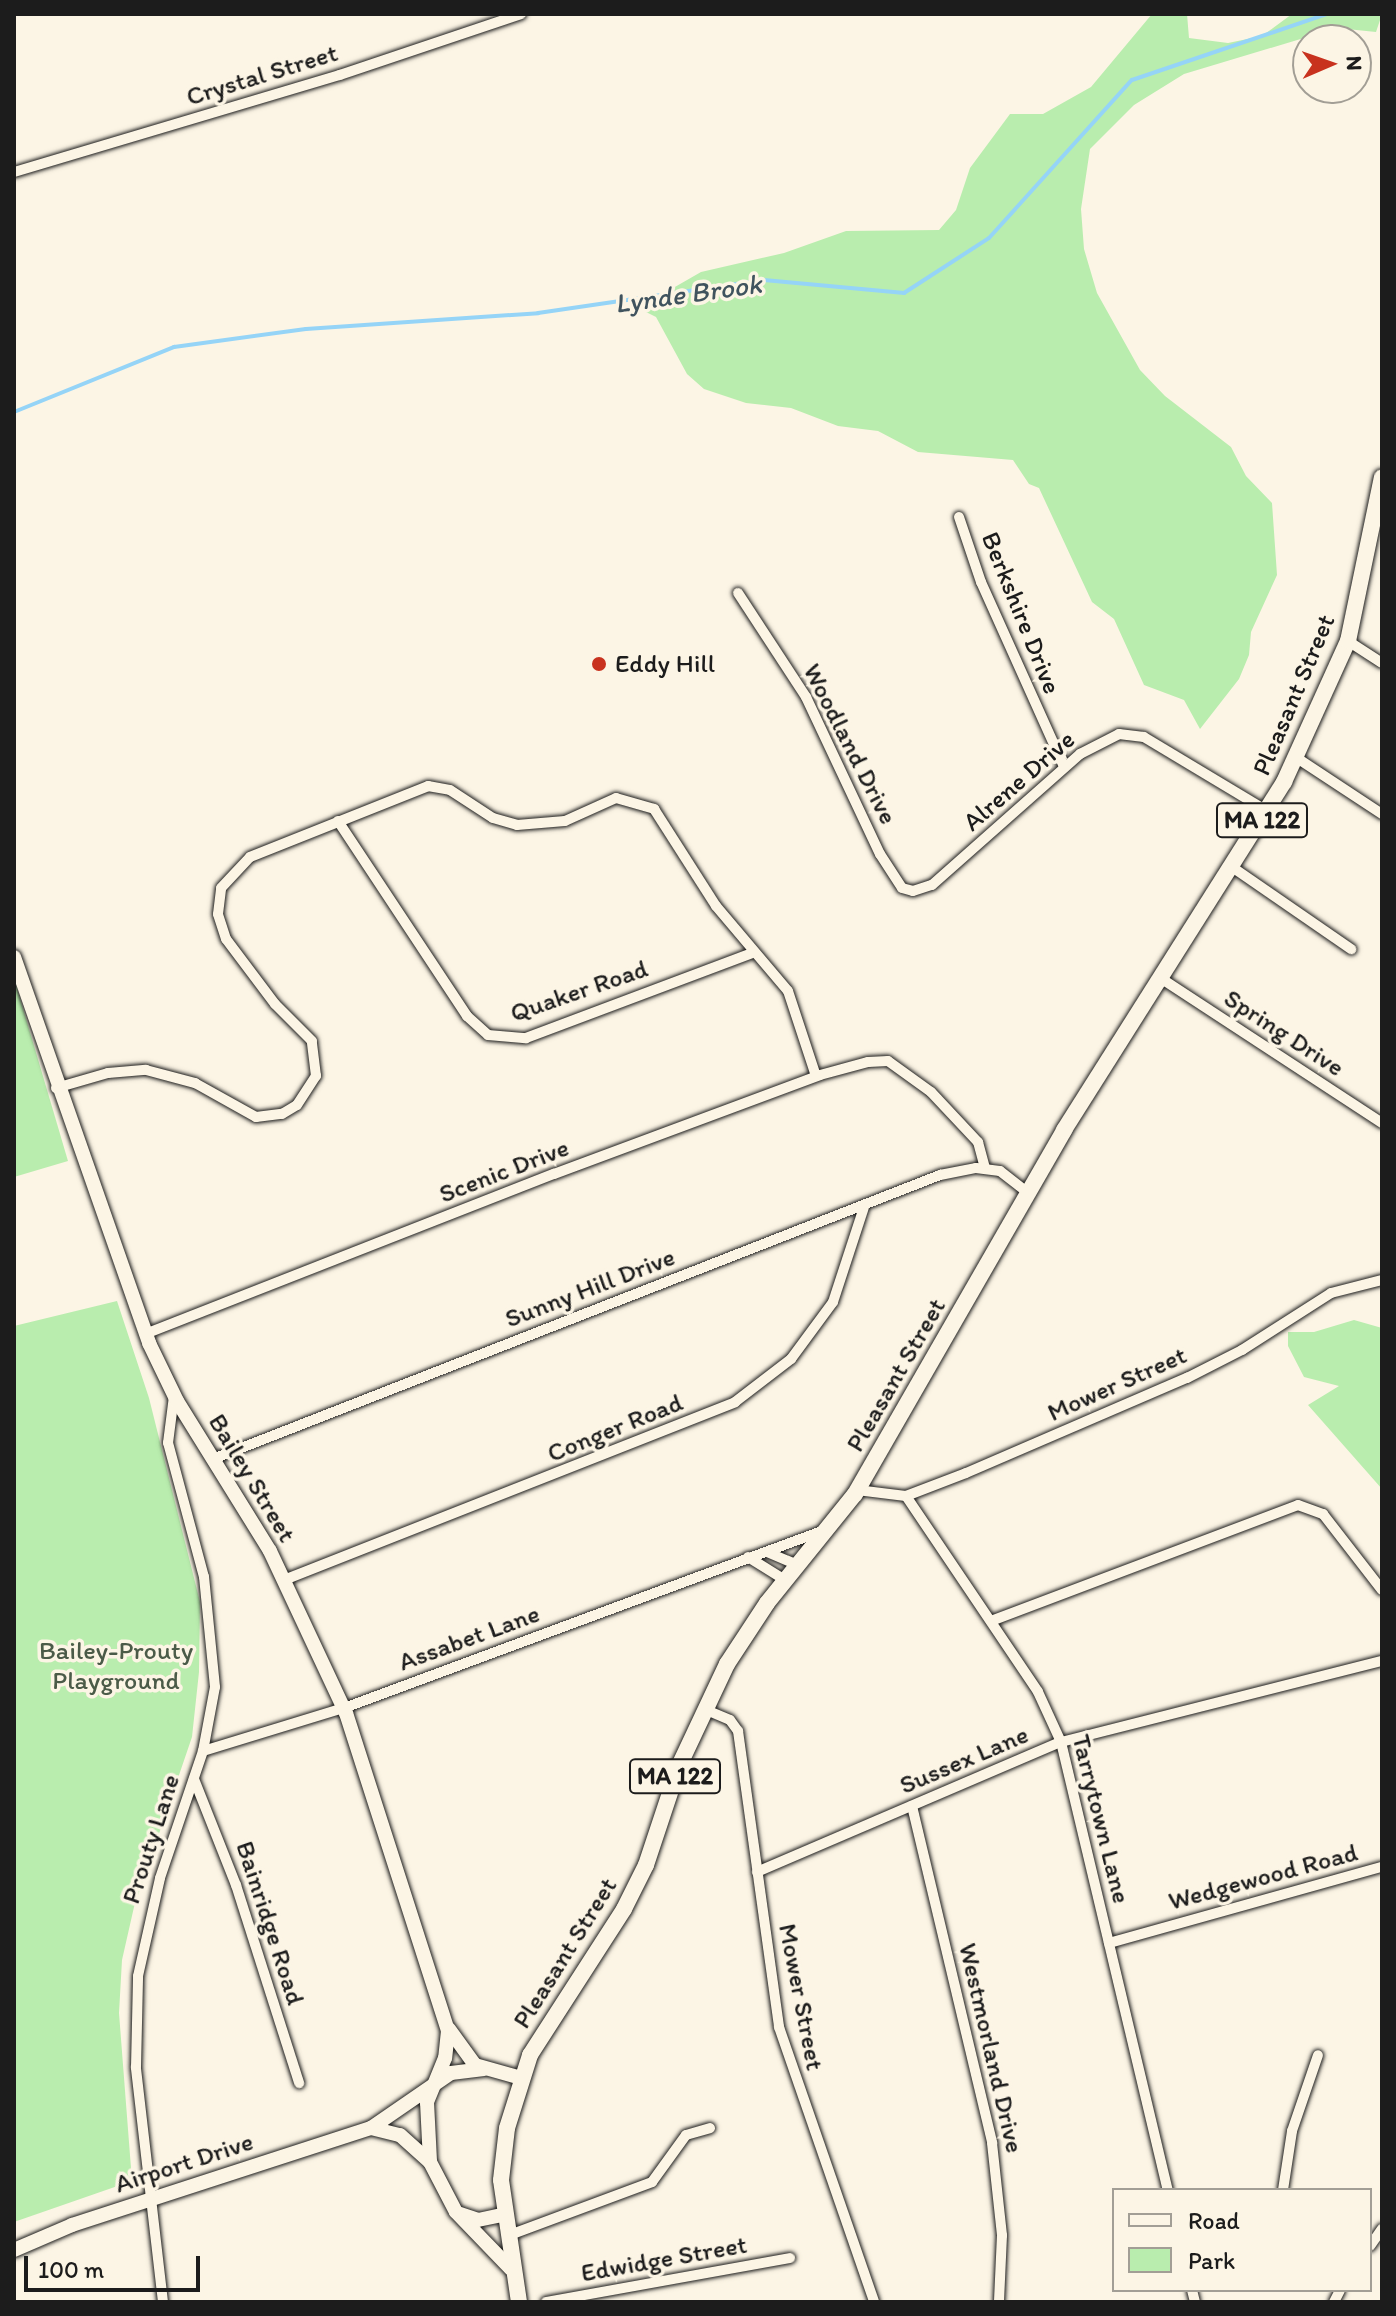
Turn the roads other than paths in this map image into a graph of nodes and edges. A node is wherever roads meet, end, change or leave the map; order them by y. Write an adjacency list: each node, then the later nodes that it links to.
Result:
1 (521, 14): 2 (street, Crystal Street)
2 (14, 172)
3 (1382, 477): 4 (main road, Pleasant Street / MA 122)
4 (1379, 510): 7 (main road, Pleasant Street / MA 122)
5 (959, 517): 10 (street, Berkshire Drive)
6 (738, 593): 15 (street, Woodland Drive)
7 (1348, 641): 8 (street); 9 (main road, Pleasant Street / MA 122)
8 (1382, 663)
9 (1297, 758): 11 (main road, Pleasant Street / MA 122); 12 (street)
10 (1064, 767): 11 (street, Alrene Drive); 15 (street, Alrene Drive)
11 (1267, 811): 14 (main road, Pleasant Street / MA 122)
12 (1382, 814)
13 (338, 821): 17 (street); 17 (street, Quaker Road); 21 (street)
14 (1232, 867): 16 (street); 19 (main road, Pleasant Street / MA 122)
15 (932, 885)
16 (1351, 949)
17 (752, 953): 20 (street)
18 (14, 957): 21 (street, Bailey Street)
19 (1162, 979): 22 (street, Spring Drive); 24 (main road, Pleasant Street / MA 122)
20 (816, 1076): 23 (street, Scenic Drive); 27 (street, Scenic Drive)
21 (56, 1088): 27 (street, Bailey Street)
22 (1382, 1123)
23 (985, 1168): 24 (street); 25 (street, Sunny Hill Drive)
24 (1027, 1192): 30 (main road, Pleasant Street / MA 122)
25 (864, 1207): 29 (street, Sunny Hill Drive); 36 (street, Conger Road)
26 (1380, 1279): 31 (street, Mower Street)
27 (145, 1334): 28 (street, Bailey Street)
28 (174, 1396): 29 (street, Bailey Street); 44 (street, Prouty Lane)
29 (213, 1459): 36 (street, Bailey Street)
30 (857, 1490): 31 (street, Mower Street); 32 (main road, Pleasant Street / MA 122)
31 (906, 1496): 39 (street, Tarrytown Lane)
32 (828, 1528): 33 (street, Assabet Lane); 35 (main road, Pleasant Street / MA 122)
33 (762, 1552): 34 (street, Assabet Lane); 35 (street)
34 (748, 1557): 37 (street); 41 (street, Assabet Lane)
35 (797, 1565): 37 (main road, Pleasant Street / MA 122)
36 (284, 1580): 41 (street, Bailey Street)
37 (785, 1580): 42 (main road, Pleasant Street / MA 122)
38 (1382, 1590): 39 (street)
39 (991, 1621): 43 (street, Tarrytown Lane)
40 (1382, 1661): 43 (street, Sussex Lane)
41 (344, 1708): 44 (street, Assabet Lane); 50 (street, Bailey Street)
42 (704, 1709): 48 (street, Mower Street); 53 (main road, Pleasant Street / MA 122)
43 (1061, 1742): 46 (street, Sussex Lane); 49 (street, Tarrytown Lane)
44 (203, 1751): 45 (street, Prouty Lane)
45 (194, 1779): 54 (street, Bainridge Road); 61 (street, Prouty Lane)
46 (912, 1806): 48 (street, Sussex Lane); 72 (street, Westmorland Drive)
47 (1382, 1867): 49 (street, Wedgewood Road)
48 (757, 1872): 71 (street, Mower Street)
49 (1109, 1943): 59 (street, Tarrytown Lane)
50 (446, 2025): 52 (street, Bailey Street); 55 (street, Bailey Street)
51 (1318, 2055): 60 (street)
52 (484, 2069): 53 (street); 55 (street, Airport Drive)
53 (521, 2078): 63 (main road, Pleasant Street / MA 122)
54 (299, 2083)
55 (435, 2084): 56 (street, Airport Drive); 58 (street)
56 (371, 2128): 58 (street); 61 (street, Airport Drive)
57 (710, 2128): 64 (street)
58 (430, 2162): 62 (street)
59 (1168, 2188)
60 (1283, 2188)
61 (149, 2200): 65 (street, Airport Drive); 68 (street, Prouty Lane)
62 (456, 2212): 63 (street); 67 (street)
63 (502, 2215): 64 (main road, Pleasant Street / MA 122)
64 (505, 2237): 67 (main road, Pleasant Street / MA 122)
65 (14, 2250)
66 (790, 2258): 70 (street, Edwidge Street)
67 (511, 2269): 69 (main road, Pleasant Street / MA 122)
68 (163, 2302)
69 (519, 2302)
70 (546, 2302)
71 (874, 2302)
72 (999, 2302)

